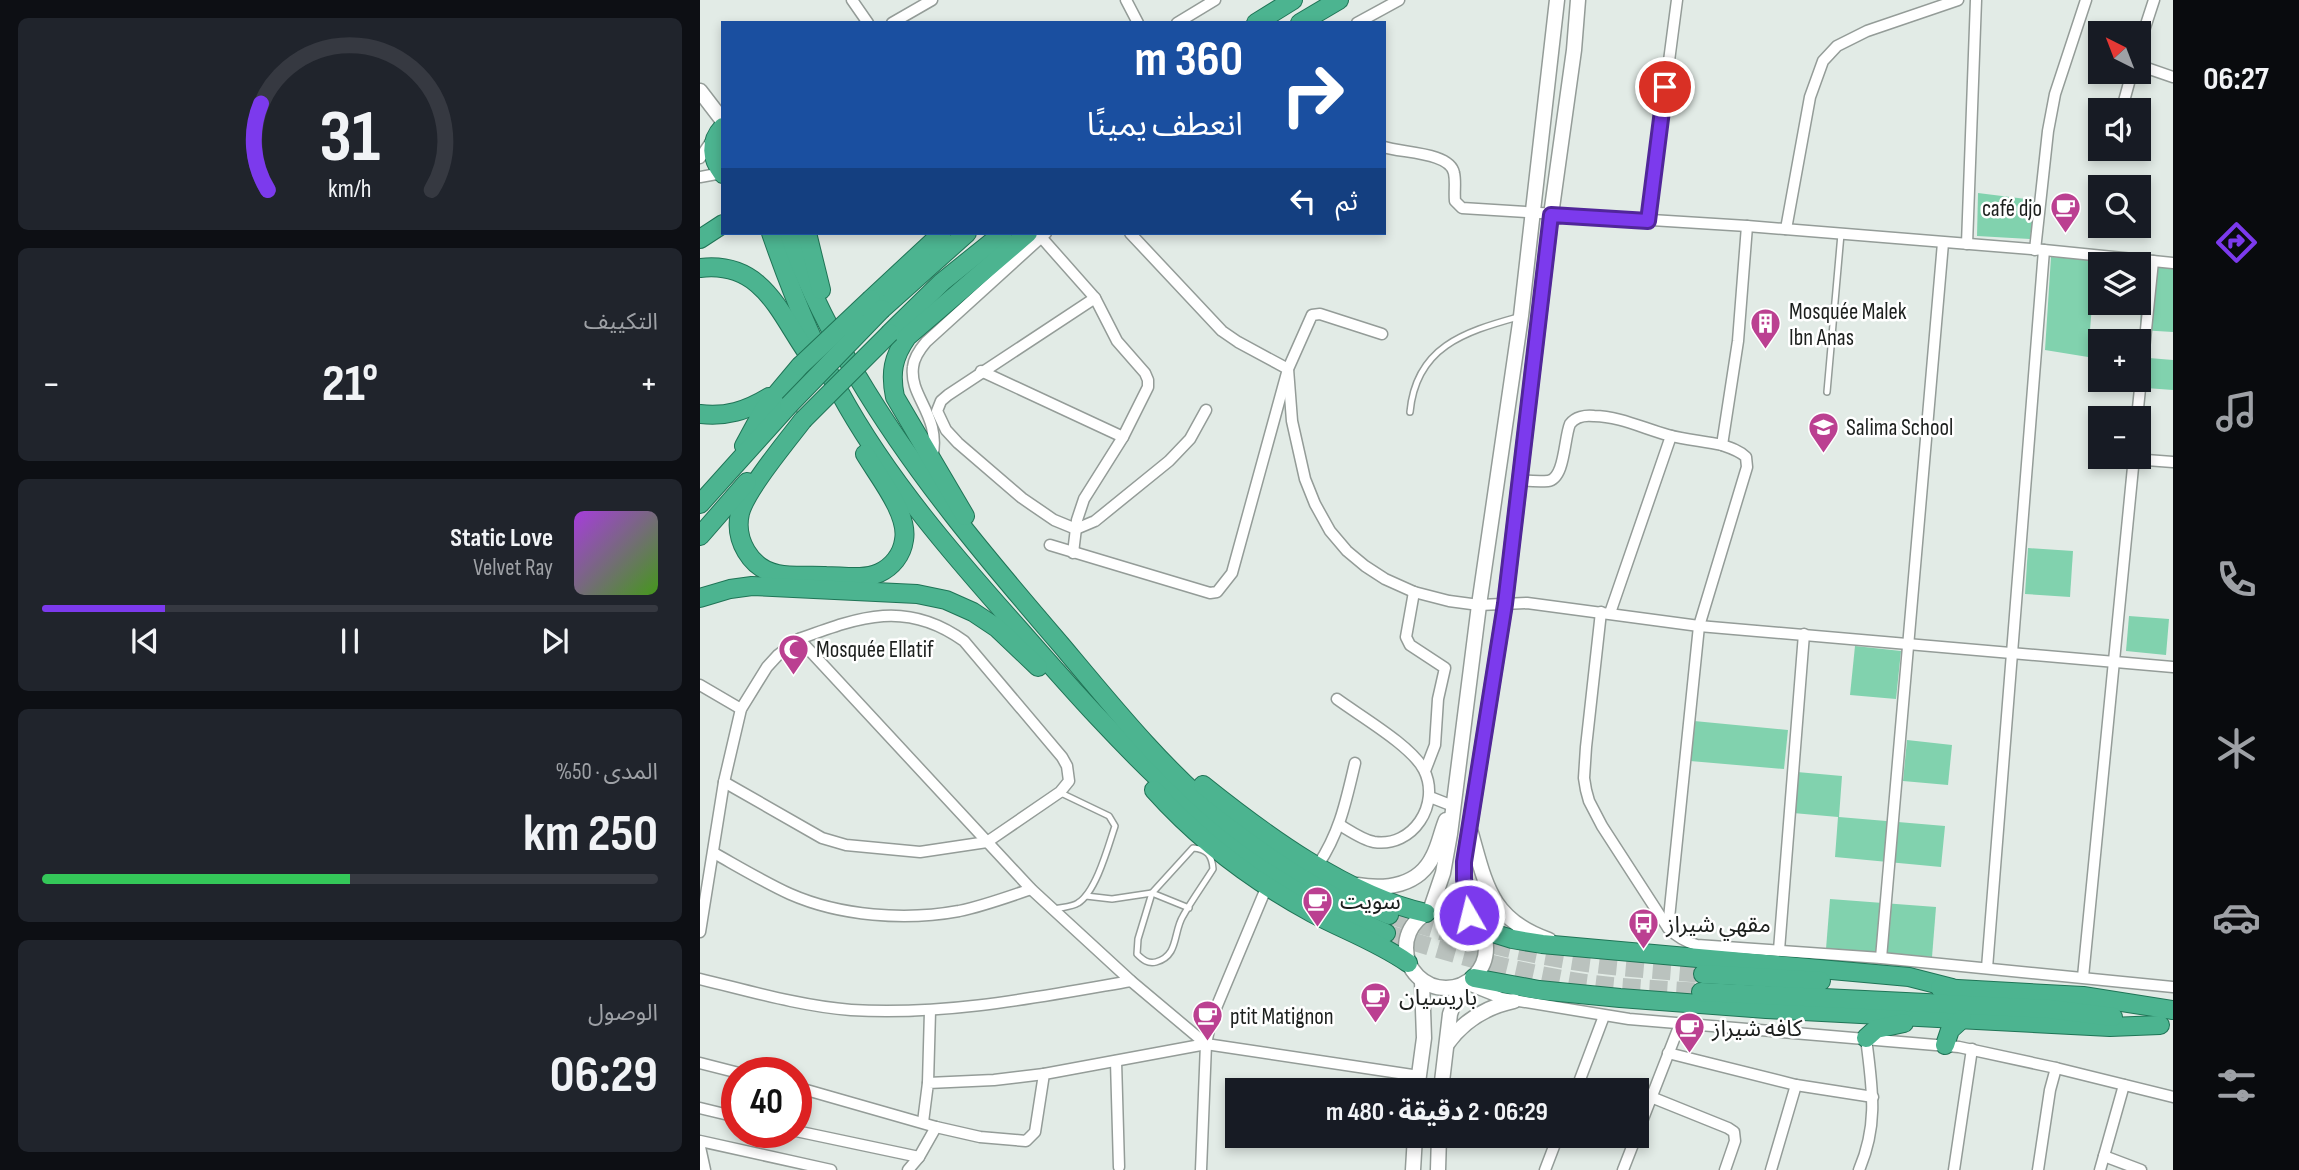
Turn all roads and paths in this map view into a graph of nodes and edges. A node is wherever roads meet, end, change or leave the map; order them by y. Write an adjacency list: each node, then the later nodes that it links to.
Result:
1 (852, 0): 15 (street)
2 (932, 0): 16 (street)
3 (1126, 0): 17 (street)
4 (1215, 0): 18 (street)
5 (1293, 0): 19 (highway)
6 (1342, 0): 20 (highway); 21 (highway)
7 (1399, 0): 22 (street)
8 (1557, 0): 33 (street)
9 (1578, 0): 34 (street)
10 (1677, 0): 35 (street)
11 (1958, 0): 38 (street)
12 (1976, 0): 51 (street)
13 (2086, 0): 52 (street)
14 (2154, 0): 23 (street)
15 (867, 21)
16 (895, 21)
17 (1137, 21)
18 (1180, 21)
19 (1259, 21)
20 (1304, 21)
21 (1323, 21)
22 (1361, 21)
23 (2147, 21)
24 (2151, 69): 25 (street)
25 (2173, 77)
26 (700, 91): 27 (street)
27 (721, 127): 29 (street); 30 (highway)
28 (1386, 147): 33 (street)
29 (700, 158)
30 (721, 172)
31 (721, 174): 32 (street)
32 (700, 177)
33 (1531, 213): 34 (street); 58 (street)
34 (1551, 215): 35 (street); 78 (street)
35 (1648, 221): 37 (street)
36 (721, 225): 49 (highway)
37 (1747, 226): 38 (street); 73 (street)
38 (1786, 229): 39 (street)
39 (1841, 234): 50 (street); 63 (lane)
40 (772, 235): 65 (highway)
41 (790, 235): 59 (highway)
42 (807, 235): 59 (highway)
43 (940, 235): 57 (highway)
44 (964, 235): 57 (highway)
45 (1001, 235): 70 (highway, bridge)
46 (1038, 235): 84 (highway)
47 (1040, 235): 56 (street)
48 (1132, 235): 61 (street)
49 (700, 239)
50 (1943, 243): 51 (street); 93 (street)
51 (1967, 244): 52 (street)
52 (2039, 250): 53 (street); 94 (street)
53 (2153, 261): 54 (street); 66 (street)
54 (2173, 263)
55 (700, 268): 65 (highway)
56 (1095, 298): 62 (street); 72 (street)
57 (877, 304): 64 (highway, bridge); 74 (highway, bridge)
58 (1521, 316): 68 (lane); 88 (street)
59 (828, 325): 84 (highway)
60 (1382, 334): 61 (street)
61 (1288, 369): 83 (street); 85 (street)
62 (981, 371): 72 (street); 80 (street)
63 (1827, 392)
64 (775, 394): 69 (highway); 74 (highway)
65 (841, 395): 70 (highway); 101 (highway)
66 (2138, 406)
67 (1206, 410): 80 (street)
68 (1410, 412)
69 (700, 414)
70 (803, 420): 81 (highway)
71 (1671, 436): 73 (street); 78 (street); 89 (street)
72 (1123, 438): 80 (street)
73 (1722, 445): 90 (street)
74 (739, 459): 79 (highway)
75 (2151, 460): 76 (street)
76 (2173, 462)
77 (2132, 469): 95 (street)
78 (1518, 481): 87 (street)
79 (700, 504)
80 (1076, 529): 83 (street)
81 (700, 536)
82 (1050, 545): 83 (street)
83 (1073, 553)
84 (986, 556): 98 (highway)
85 (1414, 592): 88 (street); 104 (street)
86 (700, 598): 101 (highway)
87 (1505, 604): 88 (street); 89 (street); 110 (street)
88 (1479, 605): 108 (street)
89 (1606, 612): 90 (street); 123 (street)
90 (1699, 626): 91 (street); 123 (street)
91 (1804, 634): 93 (street); 127 (street)
92 (799, 639): 100 (street); 106 (street); 111 (street)
93 (1910, 646): 94 (street); 128 (street)
94 (2013, 653): 95 (street); 130 (street)
95 (2114, 663): 96 (street); 131 (street)
96 (2173, 667)
97 (700, 685): 100 (street)
98 (1107, 699): 102 (highway); 113 (highway)
99 (1337, 699): 104 (street)
100 (741, 709): 105 (street)
101 (1105, 723): 102 (highway)
102 (1130, 751): 115 (highway)
103 (1356, 763): 109 (street)
104 (1425, 771): 107 (street)
105 (724, 782): 111 (street); 112 (street)
106 (1060, 792): 111 (street); 118 (lane)
107 (1430, 797): 108 (street); 109 (street)
108 (1452, 806): 114 (street); 121 (street)
109 (1340, 825): 113 (street)
110 (1470, 829): 122 (street); 126 (street)
111 (987, 842): 116 (street)
112 (715, 853): 116 (street); 125 (street)
113 (1318, 865): 114 (highway)
114 (1353, 884): 121 (highway)
115 (1267, 886): 129 (highway); 147 (street)
116 (1031, 889): 120 (street)
117 (1152, 893): 118 (lane); 119 (lane); 119 (lane); 119 (lane)
118 (1086, 897): 120 (lane)
119 (1189, 908)
120 (1052, 909): 133 (street)
121 (1428, 912): 122 (street); 129 (street)
122 (1469, 915): 124 (street)
123 (1668, 928): 127 (street)
124 (1483, 930): 126 (highway); 135 (street)
125 (700, 932)
126 (1570, 947): 137 (highway)
127 (1779, 950): 128 (street)
128 (1881, 958): 130 (street)
129 (1408, 962): 134 (street)
130 (1987, 968): 131 (street)
131 (2083, 977): 136 (street)
132 (700, 979): 140 (street)
133 (1131, 981): 140 (street); 147 (street)
134 (1422, 981): 135 (street); 158 (street)
135 (1467, 983): 138 (street); 142 (highway); 149 (street)
136 (2173, 987)
137 (1952, 988): 139 (highway); 145 (highway)
138 (1514, 1001): 141 (street); 149 (street)
139 (2173, 1010)
140 (930, 1011): 161 (street)
141 (1604, 1016): 144 (street); 160 (street)
142 (1915, 1017): 143 (highway); 146 (highway)
143 (1962, 1018): 145 (highway); 148 (highway)
144 (1680, 1024): 146 (street); 151 (street)
145 (2167, 1027)
146 (1866, 1038): 148 (street); 166 (street)
147 (1206, 1044): 152 (street); 157 (street); 184 (street)
148 (1945, 1045): 150 (street)
149 (1445, 1048): 159 (street)
150 (1972, 1049): 155 (street); 192 (street)
151 (1668, 1053): 162 (street); 165 (street)
152 (1116, 1061): 156 (street); 181 (street)
153 (700, 1063): 154 (street)
154 (721, 1068)
155 (2056, 1068): 163 (street); 193 (street)
156 (1044, 1074): 161 (street); 171 (street)
157 (1391, 1078)
158 (1419, 1078)
159 (1442, 1078)
160 (1581, 1078)
161 (928, 1083): 170 (street)
162 (1796, 1085): 166 (street); 190 (street)
163 (2124, 1085): 167 (street); 178 (street)
164 (812, 1091): 170 (street)
165 (1651, 1097): 188 (street); 189 (street)
166 (1873, 1097): 191 (street)
167 (2173, 1097)
168 (700, 1108): 169 (street)
169 (721, 1113)
170 (923, 1122): 171 (street)
171 (936, 1127): 179 (street)
172 (812, 1134): 179 (street)
173 (700, 1141): 182 (street)
174 (700, 1147): 180 (street)
175 (1414, 1148): 185 (street)
176 (1439, 1148): 186 (street)
177 (1553, 1148): 187 (street)
178 (2104, 1156): 194 (street); 195 (street)
179 (919, 1157): 183 (street)
180 (703, 1164)
181 (1119, 1167)
182 (831, 1170)
183 (908, 1170)
184 (1201, 1170)
185 (1413, 1170)
186 (1438, 1170)
187 (1545, 1170)
188 (1623, 1170)
189 (1725, 1170)
190 (1771, 1170)
191 (1859, 1170)
192 (1954, 1170)
193 (2038, 1170)
194 (2100, 1170)
195 (2141, 1170)

